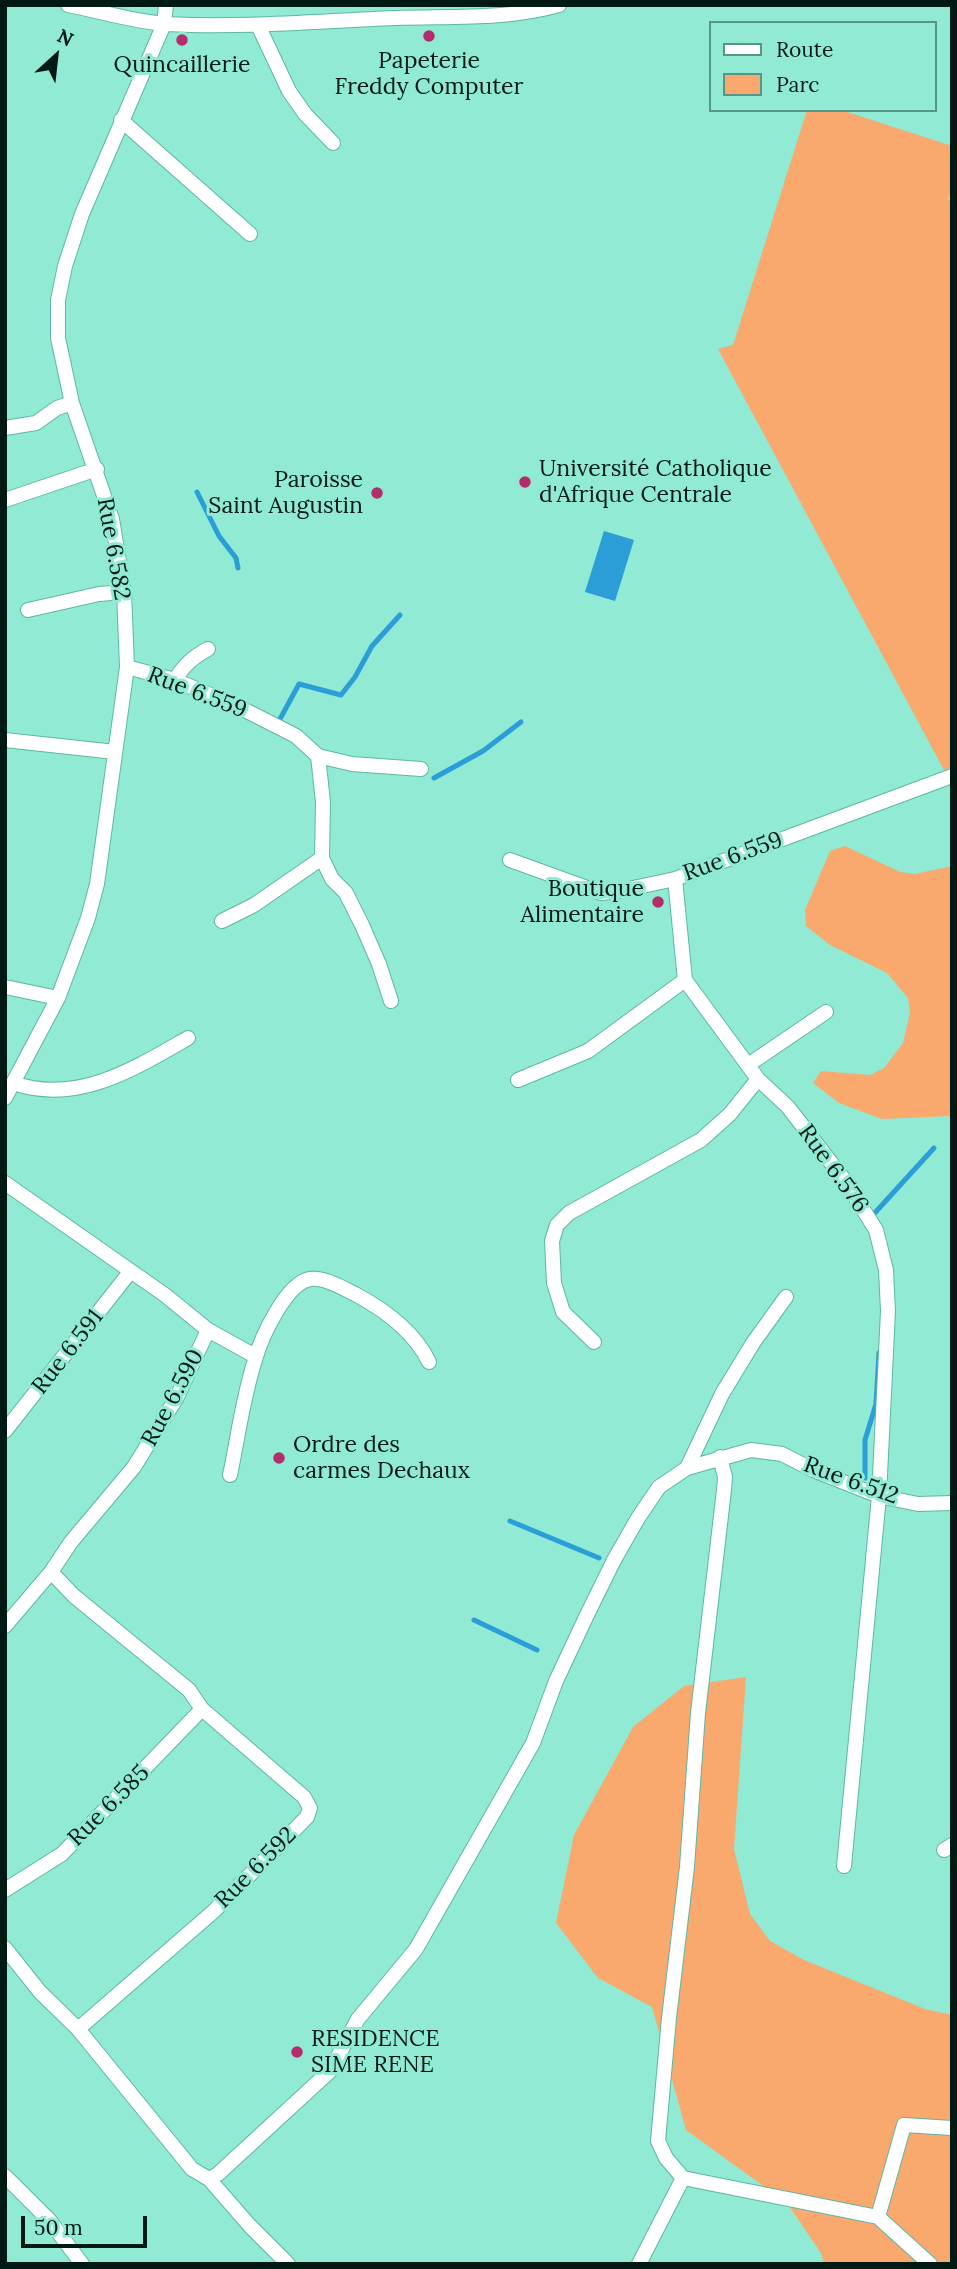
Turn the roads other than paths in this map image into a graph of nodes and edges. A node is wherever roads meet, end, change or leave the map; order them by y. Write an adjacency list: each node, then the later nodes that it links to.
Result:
1 (68, 5): 4 (street)
2 (166, 5): 4 (street, Rue 6.582)
3 (559, 5): 5 (street)
4 (164, 24): 5 (street); 6 (street, Rue 6.582)
5 (258, 25): 7 (street)
6 (121, 120): 8 (street); 9 (street, Rue 6.582)
7 (333, 143)
8 (250, 234)
9 (72, 403): 10 (street); 11 (street, Rue 6.582)
10 (5, 428)
11 (97, 470): 12 (street); 13 (street, Rue 6.582)
12 (5, 500)
13 (124, 592): 14 (street); 16 (street, Rue 6.582)
14 (28, 610)
15 (208, 649): 17 (street)
16 (127, 667): 17 (street, Rue 6.559); 19 (street, Rue 6.582)
17 (175, 680): 20 (street, Rue 6.559)
18 (5, 740): 19 (street)
19 (115, 752): 29 (street, Rue 6.582)
20 (318, 756): 21 (street, Rue 6.559); 23 (street)
21 (421, 769)
22 (952, 776): 25 (street, Rue 6.559)
23 (322, 858): 26 (street); 30 (street)
24 (510, 860): 25 (street, Rue 6.559)
25 (676, 878): 27 (street)
26 (222, 921)
27 (685, 980): 33 (street, Rue 6.576); 35 (street)
28 (5, 986): 29 (street)
29 (58, 998): 36 (street, Rue 6.582)
30 (391, 1001)
31 (826, 1012): 33 (street)
32 (188, 1038): 36 (street)
33 (748, 1065): 34 (street, Rue 6.576)
34 (758, 1079): 42 (street); 49 (street, Rue 6.576)
35 (519, 1080)
36 (13, 1083): 37 (street, Rue 6.582)
37 (5, 1098)
38 (5, 1183): 39 (street, Rue 6.590)
39 (130, 1272): 41 (street, Rue 6.590); 45 (street, Rue 6.591)
40 (786, 1297): 47 (street)
41 (208, 1330): 43 (street); 51 (street, Rue 6.590)
42 (594, 1342)
43 (255, 1356): 44 (street); 48 (street)
44 (429, 1362)
45 (5, 1431)
46 (720, 1457): 47 (street); 49 (street, Rue 6.512); 60 (street)
47 (687, 1468): 61 (street)
48 (230, 1475)
49 (879, 1496): 50 (street, Rue 6.512); 54 (street, Rue 6.576)
50 (952, 1503)
51 (51, 1572): 52 (street, Rue 6.590); 53 (street, Rue 6.592)
52 (5, 1626)
53 (202, 1709): 55 (street, Rue 6.585); 57 (street, Rue 6.592)
54 (844, 1866)
55 (5, 1890)
56 (5, 1948): 57 (street)
57 (78, 2029): 61 (street)
58 (952, 2128): 62 (street)
59 (5, 2176): 63 (street)
60 (683, 2178): 62 (street); 65 (street)
61 (209, 2179): 64 (street)
62 (878, 2217): 66 (street)
63 (82, 2264)
64 (288, 2264)
65 (639, 2264)
66 (930, 2264)

